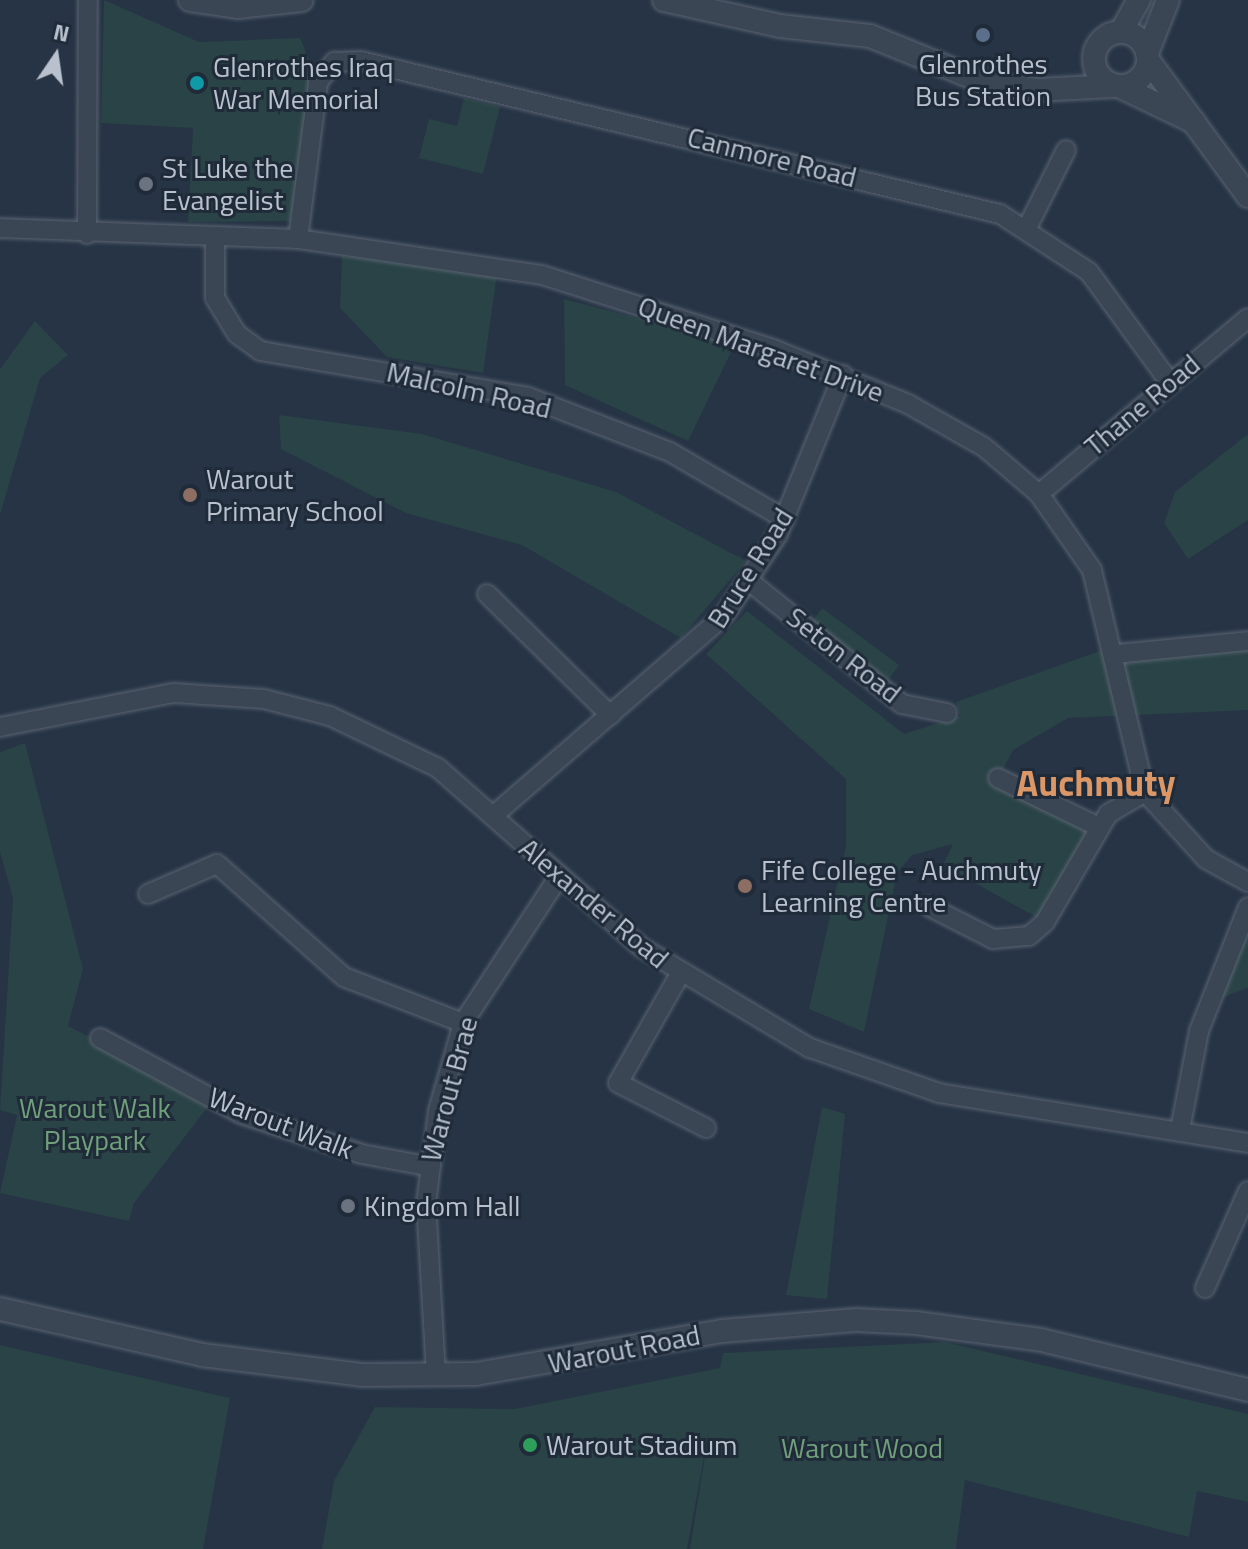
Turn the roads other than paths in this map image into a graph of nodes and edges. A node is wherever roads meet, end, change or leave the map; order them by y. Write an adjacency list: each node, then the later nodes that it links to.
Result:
1 (88, 0): 17 (street)
2 (190, 0): 3 (street)
3 (302, 0)
4 (664, 0): 11 (street)
5 (1139, 0): 7 (street)
6 (1168, 0): 8 (street)
7 (1121, 32): 8 (street); 9 (street)
8 (1148, 56): 10 (street); 12 (street)
9 (1095, 70): 10 (street); 11 (street)
10 (1117, 86): 11 (street); 12 (street)
11 (1058, 90)
12 (1195, 123): 14 (street)
13 (1066, 150): 15 (street)
14 (1248, 196)
15 (1028, 226): 19 (street, Canmore Road); 22 (street, Canmore Road)
16 (0, 228): 17 (street, Queen Margaret Drive)
17 (87, 234): 18 (street, Queen Margaret Drive)
18 (215, 238): 19 (street, Queen Margaret Drive); 24 (street, Malcolm Road)
19 (298, 239): 21 (street, Queen Margaret Drive)
20 (1248, 318): 22 (street, Thane Road)
21 (843, 375): 23 (street, Queen Margaret Drive); 24 (street, Bruce Road)
22 (1168, 380): 23 (street, Thane Road)
23 (1039, 494): 28 (street, Queen Margaret Drive)
24 (785, 519): 25 (street, Bruce Road)
25 (749, 581): 29 (street, Seton Road); 30 (street, Bruce Road)
26 (487, 594): 30 (street)
27 (1248, 641): 28 (street)
28 (1116, 654): 33 (street, Queen Margaret Drive)
29 (947, 713)
30 (610, 715): 34 (street, Bruce Road)
31 (0, 727): 34 (street, Alexander Road)
32 (998, 778): 35 (street)
33 (1145, 792): 35 (street); 37 (street)
34 (494, 815): 36 (street, Alexander Road)
35 (1099, 827): 39 (street)
36 (558, 878): 41 (street, Alexander Road); 42 (street, Warout Brae)
37 (1248, 882)
38 (148, 894): 42 (street)
39 (930, 907)
40 (1248, 907): 45 (street)
41 (680, 974): 44 (street); 45 (street, Alexander Road)
42 (463, 1023): 47 (street, Warout Brae)
43 (100, 1038): 47 (street, Warout Walk)
44 (706, 1128)
45 (1180, 1130): 46 (street, Alexander Road)
46 (1248, 1143)
47 (426, 1166): 51 (street, Warout Brae)
48 (1248, 1191): 49 (street)
49 (1205, 1288)
50 (0, 1309): 51 (street, Warout Road)
51 (436, 1375): 52 (street, Warout Road)
52 (1248, 1390)

